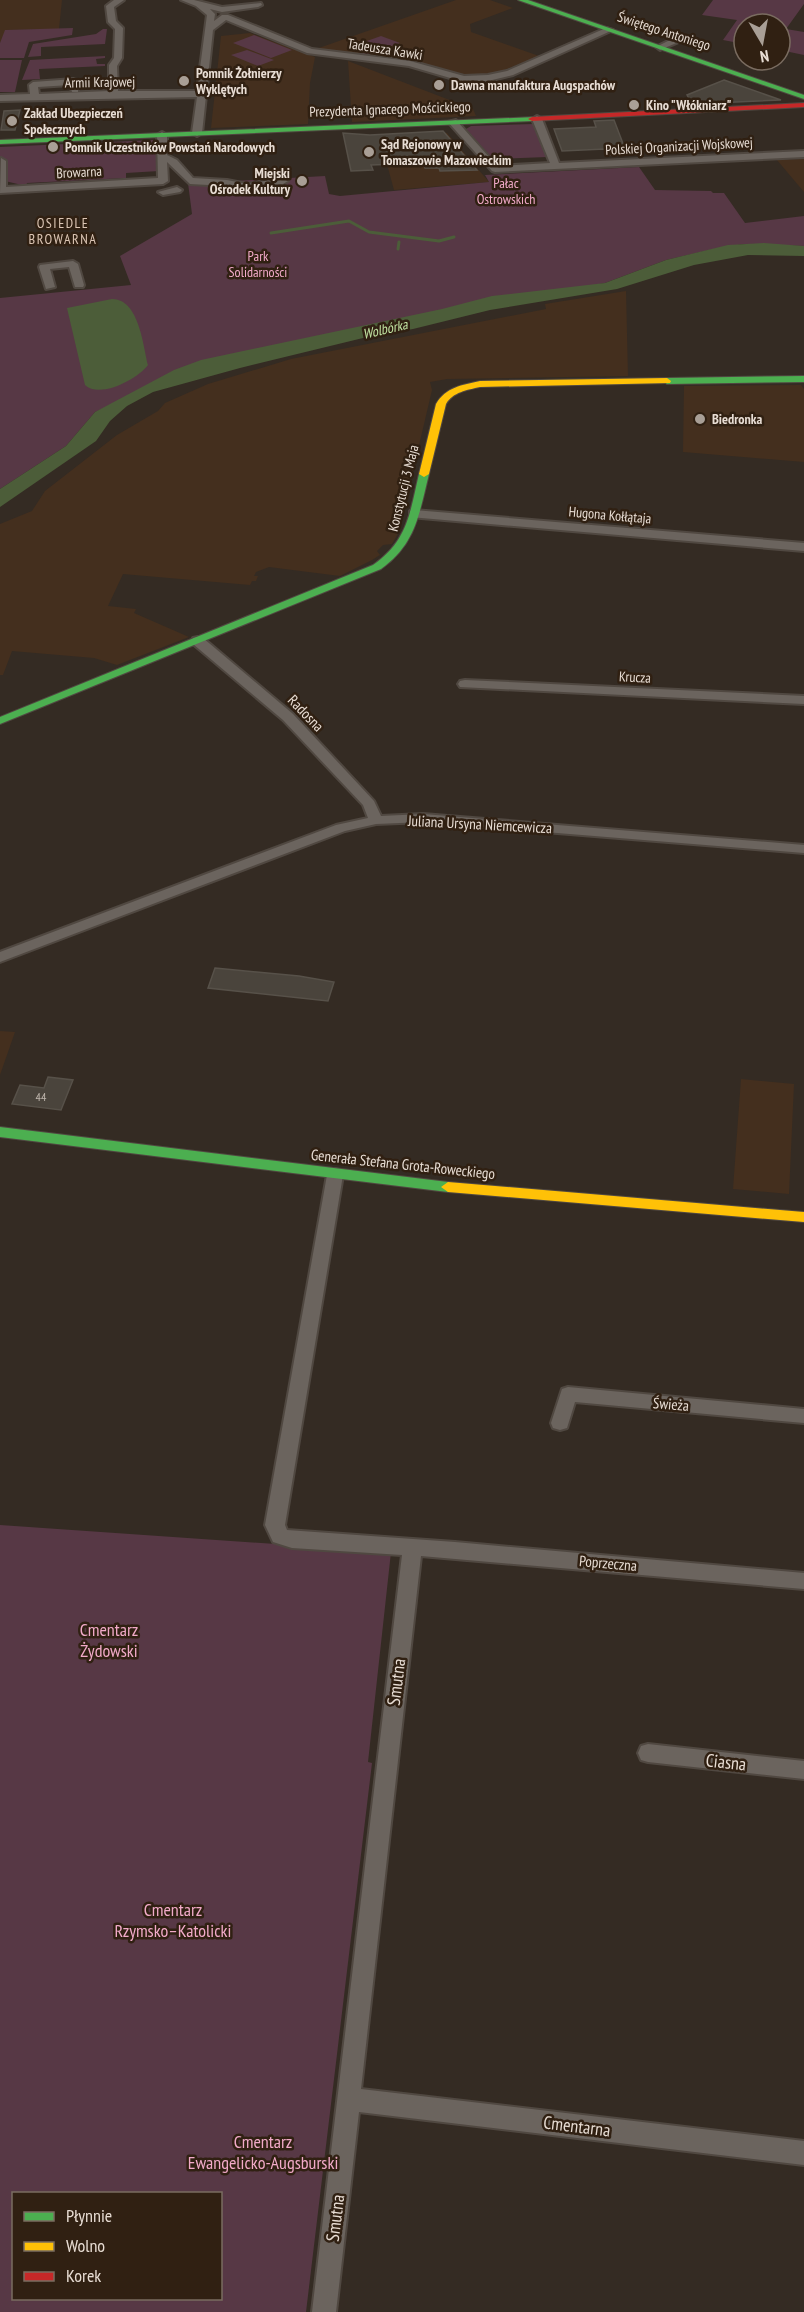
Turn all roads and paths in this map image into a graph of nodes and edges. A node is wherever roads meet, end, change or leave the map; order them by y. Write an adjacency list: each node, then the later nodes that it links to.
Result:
1 (185, 0): 5 (street)
2 (521, 0): 9 (street, Świętego Antoniego)
3 (124, 1): 13 (street)
4 (262, 4): 7 (street)
5 (200, 6): 6 (street); 7 (street)
6 (211, 14): 7 (street); 8 (street)
7 (225, 14): 8 (street); 9 (street, Tadeusza Kawki)
8 (209, 29): 14 (street)
9 (609, 30): 11 (street, Świętego Antoniego)
10 (678, 39): 11 (street)
11 (660, 47): 17 (street, Świętego Antoniego)
12 (75, 90): 15 (street)
13 (114, 94): 14 (street, Armii Krajowej); 15 (street, Armii Krajowej)
14 (201, 94): 20 (street)
15 (35, 97): 16 (street, Armii Krajowej)
16 (0, 98)
17 (803, 100): 18 (street, Prezydenta Ignacego Mościckiego)
18 (537, 119): 19 (street, Prezydenta Ignacego Mościckiego); 26 (street)
19 (453, 122): 20 (street, Prezydenta Ignacego Mościckiego); 26 (street, Polskiej Organizacji Wojskowej)
20 (197, 133): 21 (street, Prezydenta Ignacego Mościckiego)
21 (162, 135): 22 (street, Prezydenta Ignacego Mościckiego); 24 (street, Browarna)
22 (0, 142)
23 (804, 154): 26 (street, Polskiej Organizacji Wojskowej)
24 (163, 157): 25 (street, Browarna); 28 (street)
25 (1, 161)
26 (556, 166)
27 (283, 181): 28 (street)
28 (247, 186): 30 (street)
29 (177, 190): 31 (street)
30 (266, 191)
31 (164, 192)
32 (79, 285): 33 (street)
33 (50, 287)
34 (804, 379): 35 (street, Konstytucji 3 Maja)
35 (414, 514): 36 (street, Hugona Kołłątaja); 37 (street, Konstytucji 3 Maja)
36 (804, 547)
37 (198, 641): 40 (street, Konstytucji 3 Maja); 41 (street, Radosna)
38 (465, 684): 39 (street, Krucza)
39 (804, 699)
40 (0, 721)
41 (376, 820): 42 (street, Juliana Ursyna Niemcewicza); 43 (street, Juliana Ursyna Niemcewicza)
42 (804, 849)
43 (0, 957)
44 (0, 1132): 45 (street, Generała Stefana Grota-Roweckiego)
45 (335, 1175): 46 (street, Generała Stefana Grota-Roweckiego); 49 (street)
46 (804, 1217)
47 (804, 1416): 48 (street, Świeża)
48 (560, 1423)
49 (412, 1548): 50 (street, Poprzeczna); 53 (street, Smutna)
50 (804, 1581)
51 (648, 1754): 52 (street, Ciasna)
52 (804, 1770)
53 (350, 2099): 54 (street, Cmentarna); 55 (street, Smutna)
54 (804, 2153)
55 (324, 2312)

